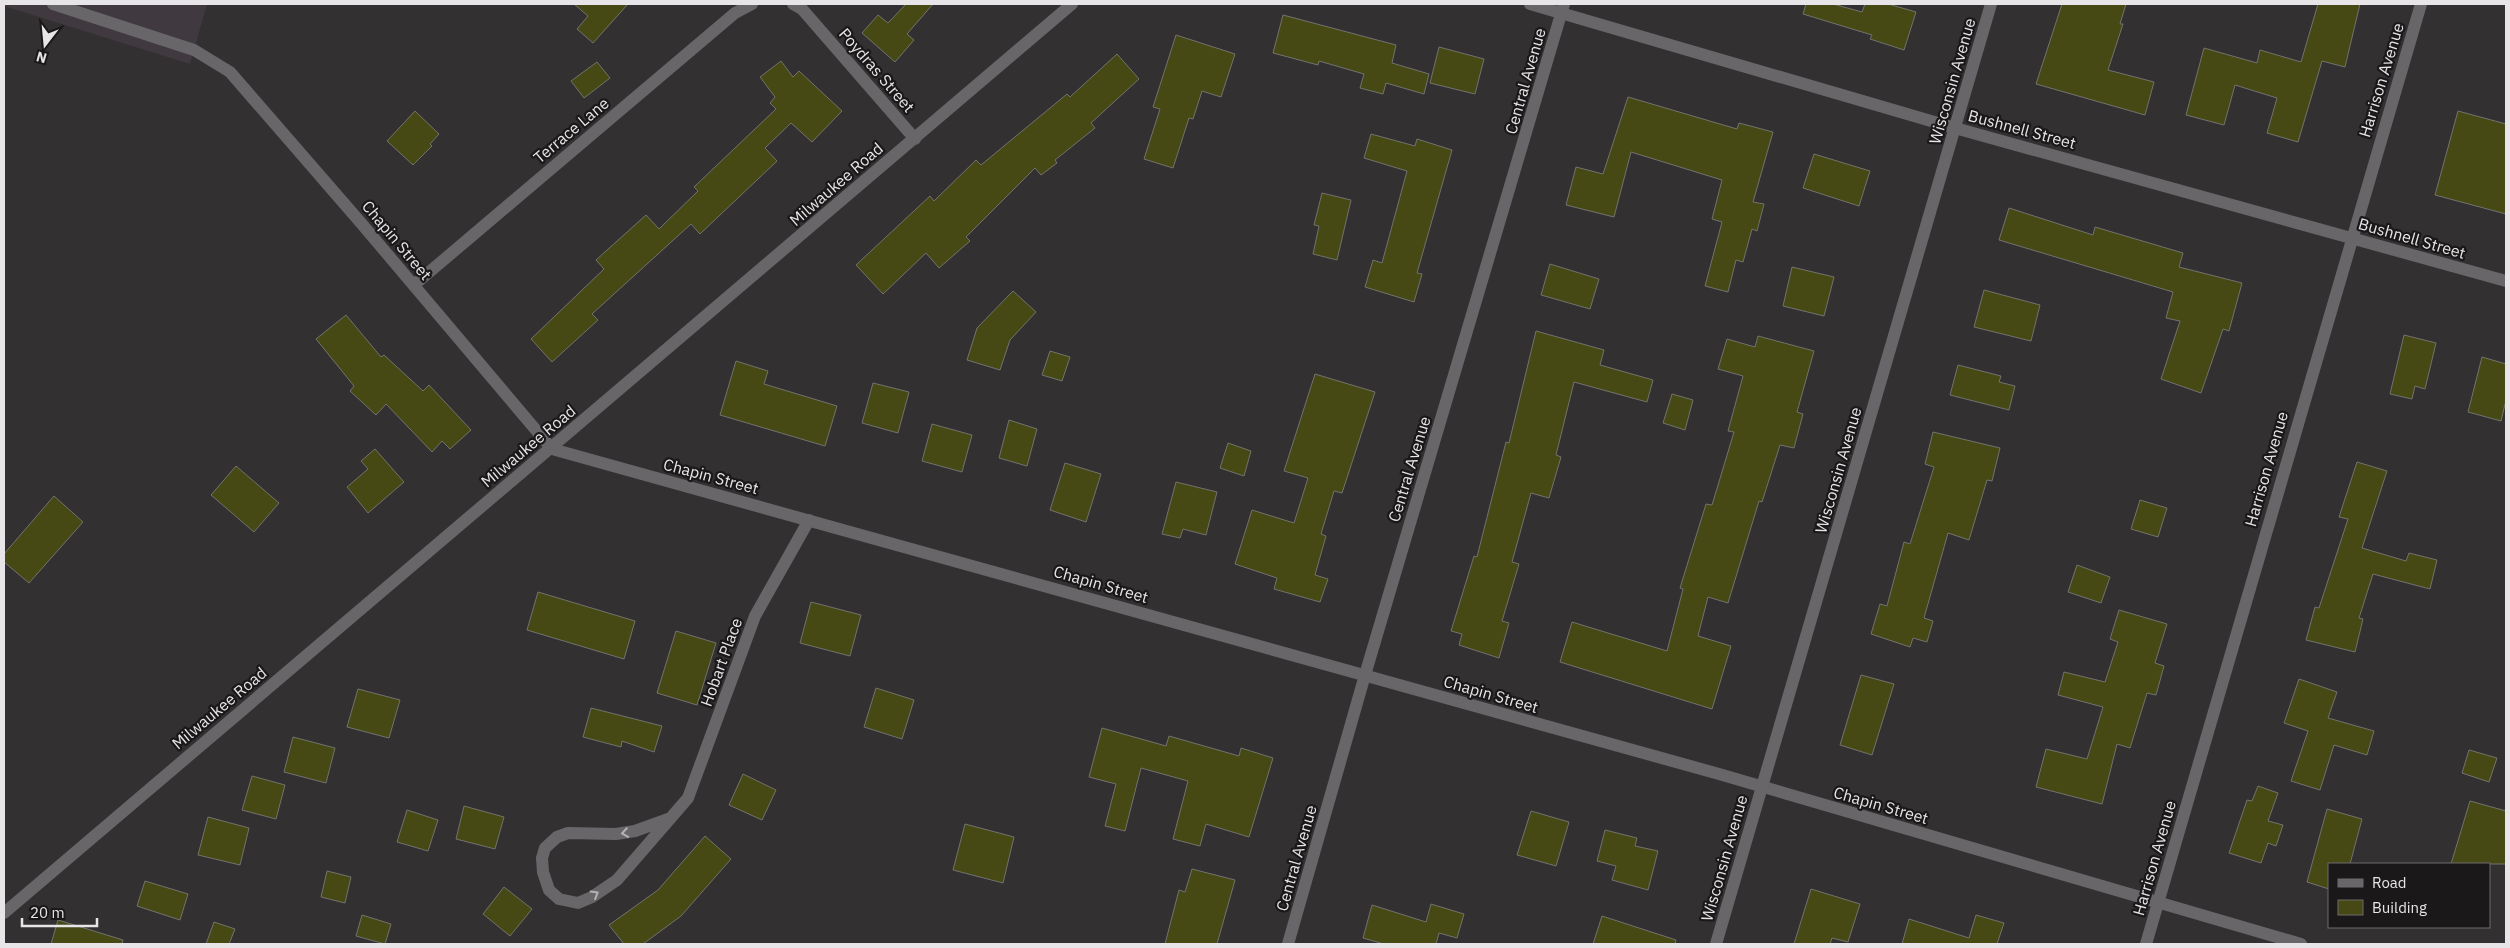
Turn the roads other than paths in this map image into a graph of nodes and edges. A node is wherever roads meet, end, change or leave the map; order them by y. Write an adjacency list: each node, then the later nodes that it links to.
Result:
1 (53, 4): 13 (street, Chapin Street)
2 (752, 4): 13 (street, Terrace Lane)
3 (793, 4): 10 (street, Poydras Street)
4 (1072, 4): 10 (street, Milwaukee Road)
5 (1530, 4): 8 (street, Bushnell Street)
6 (1991, 4): 9 (street, Wisconsin Avenue)
7 (2420, 4): 11 (street, Harrison Avenue)
8 (1563, 8): 9 (street, Bushnell Street); 16 (street, Central Avenue)
9 (1955, 128): 11 (street, Bushnell Street); 17 (street, Wisconsin Avenue)
10 (915, 139): 14 (street, Milwaukee Road)
11 (2351, 237): 12 (street, Bushnell Street); 19 (street, Harrison Avenue)
12 (2506, 281)
13 (414, 285): 14 (street, Chapin Street)
14 (552, 449): 15 (street, Chapin Street); 20 (street, Milwaukee Road)
15 (808, 520): 16 (street, Chapin Street); 18 (street, Hobart Place)
16 (1365, 675): 17 (street, Chapin Street); 21 (street, Central Avenue)
17 (1762, 787): 19 (street, Chapin Street); 22 (street, Wisconsin Avenue)
18 (671, 818): 18 (street, Hobart Place, one-way to 18)
19 (2158, 903): 23 (street, Harrison Avenue); 24 (street, Chapin Street)
20 (4, 913)
21 (1288, 944)
22 (1716, 944)
23 (2146, 944)
24 (2301, 944)

